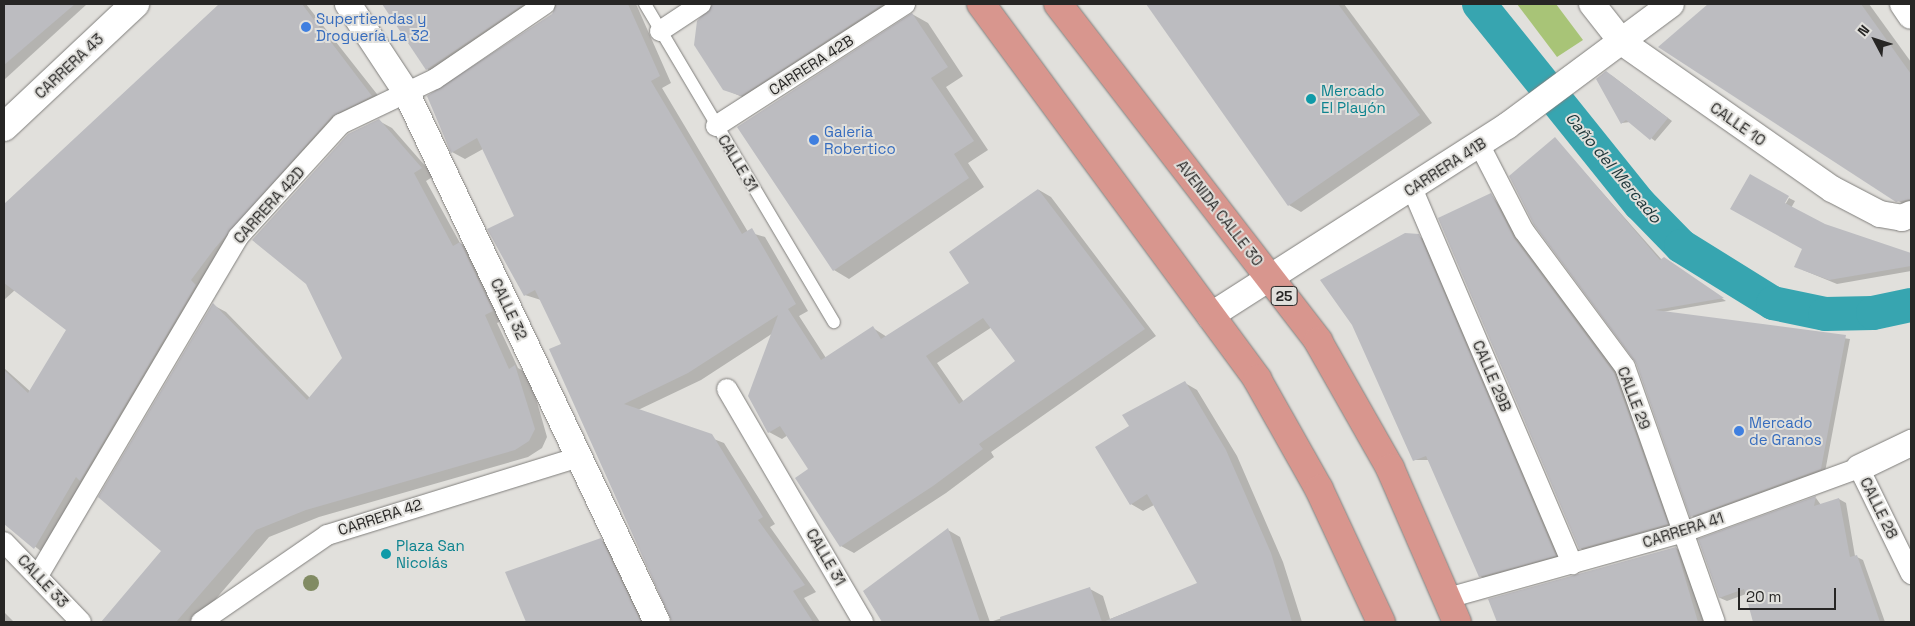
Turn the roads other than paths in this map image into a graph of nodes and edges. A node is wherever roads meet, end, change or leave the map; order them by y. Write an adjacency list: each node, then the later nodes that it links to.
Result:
1 (135, 4): 17 (street, CARRERA 43)
2 (348, 4): 15 (street, CALLE 32)
3 (545, 4): 15 (street, CARRERA 42D)
4 (645, 4): 13 (lane, CALLE 31)
5 (701, 4): 13 (street)
6 (905, 4): 16 (street, CARRERA 42B)
7 (981, 4): 22 (highway)
8 (1058, 4): 21 (highway, AVENIDA CALLE 30 / 25)
9 (1592, 4): 14 (street, CALLE 10)
10 (1671, 4): 14 (street, CARRERA 41B)
11 (1902, 4): 12 (street)
12 (1911, 16)
13 (660, 31): 16 (lane, CALLE 31)
14 (1622, 42): 18 (street, CARRERA 41B); 20 (street, CALLE 10)
15 (406, 92): 26 (street, CALLE 32); 31 (street, CARRERA 42D)
16 (716, 126): 23 (lane, CALLE 31)
17 (4, 127)
18 (1479, 144): 19 (street, CARRERA 41B); 28 (street, CALLE 29)
19 (1412, 188): 21 (street, CARRERA 41B); 30 (street, CALLE 29B)
20 (1907, 216)
21 (1268, 276): 22 (street, CARRERA 41B); 33 (highway, AVENIDA CALLE 30 / 25)
22 (1210, 316): 38 (highway)
23 (834, 322)
24 (727, 389): 37 (street, CALLE 31)
25 (1911, 443): 27 (street, CARRERA 41)
26 (579, 457): 35 (street, CARRERA 42); 36 (street, CALLE 32)
27 (1859, 468): 28 (street, CARRERA 41); 32 (street, CALLE 28)
28 (1681, 533): 30 (street, CARRERA 41); 39 (street, CALLE 29)
29 (4, 542): 31 (street, CALLE 33)
30 (1572, 564): 33 (street, CARRERA 41)
31 (39, 574): 34 (street, CALLE 33)
32 (1911, 574)
33 (1453, 610)
34 (81, 622)
35 (201, 622)
36 (658, 622)
37 (863, 622)
38 (1381, 622)
39 (1715, 622)

